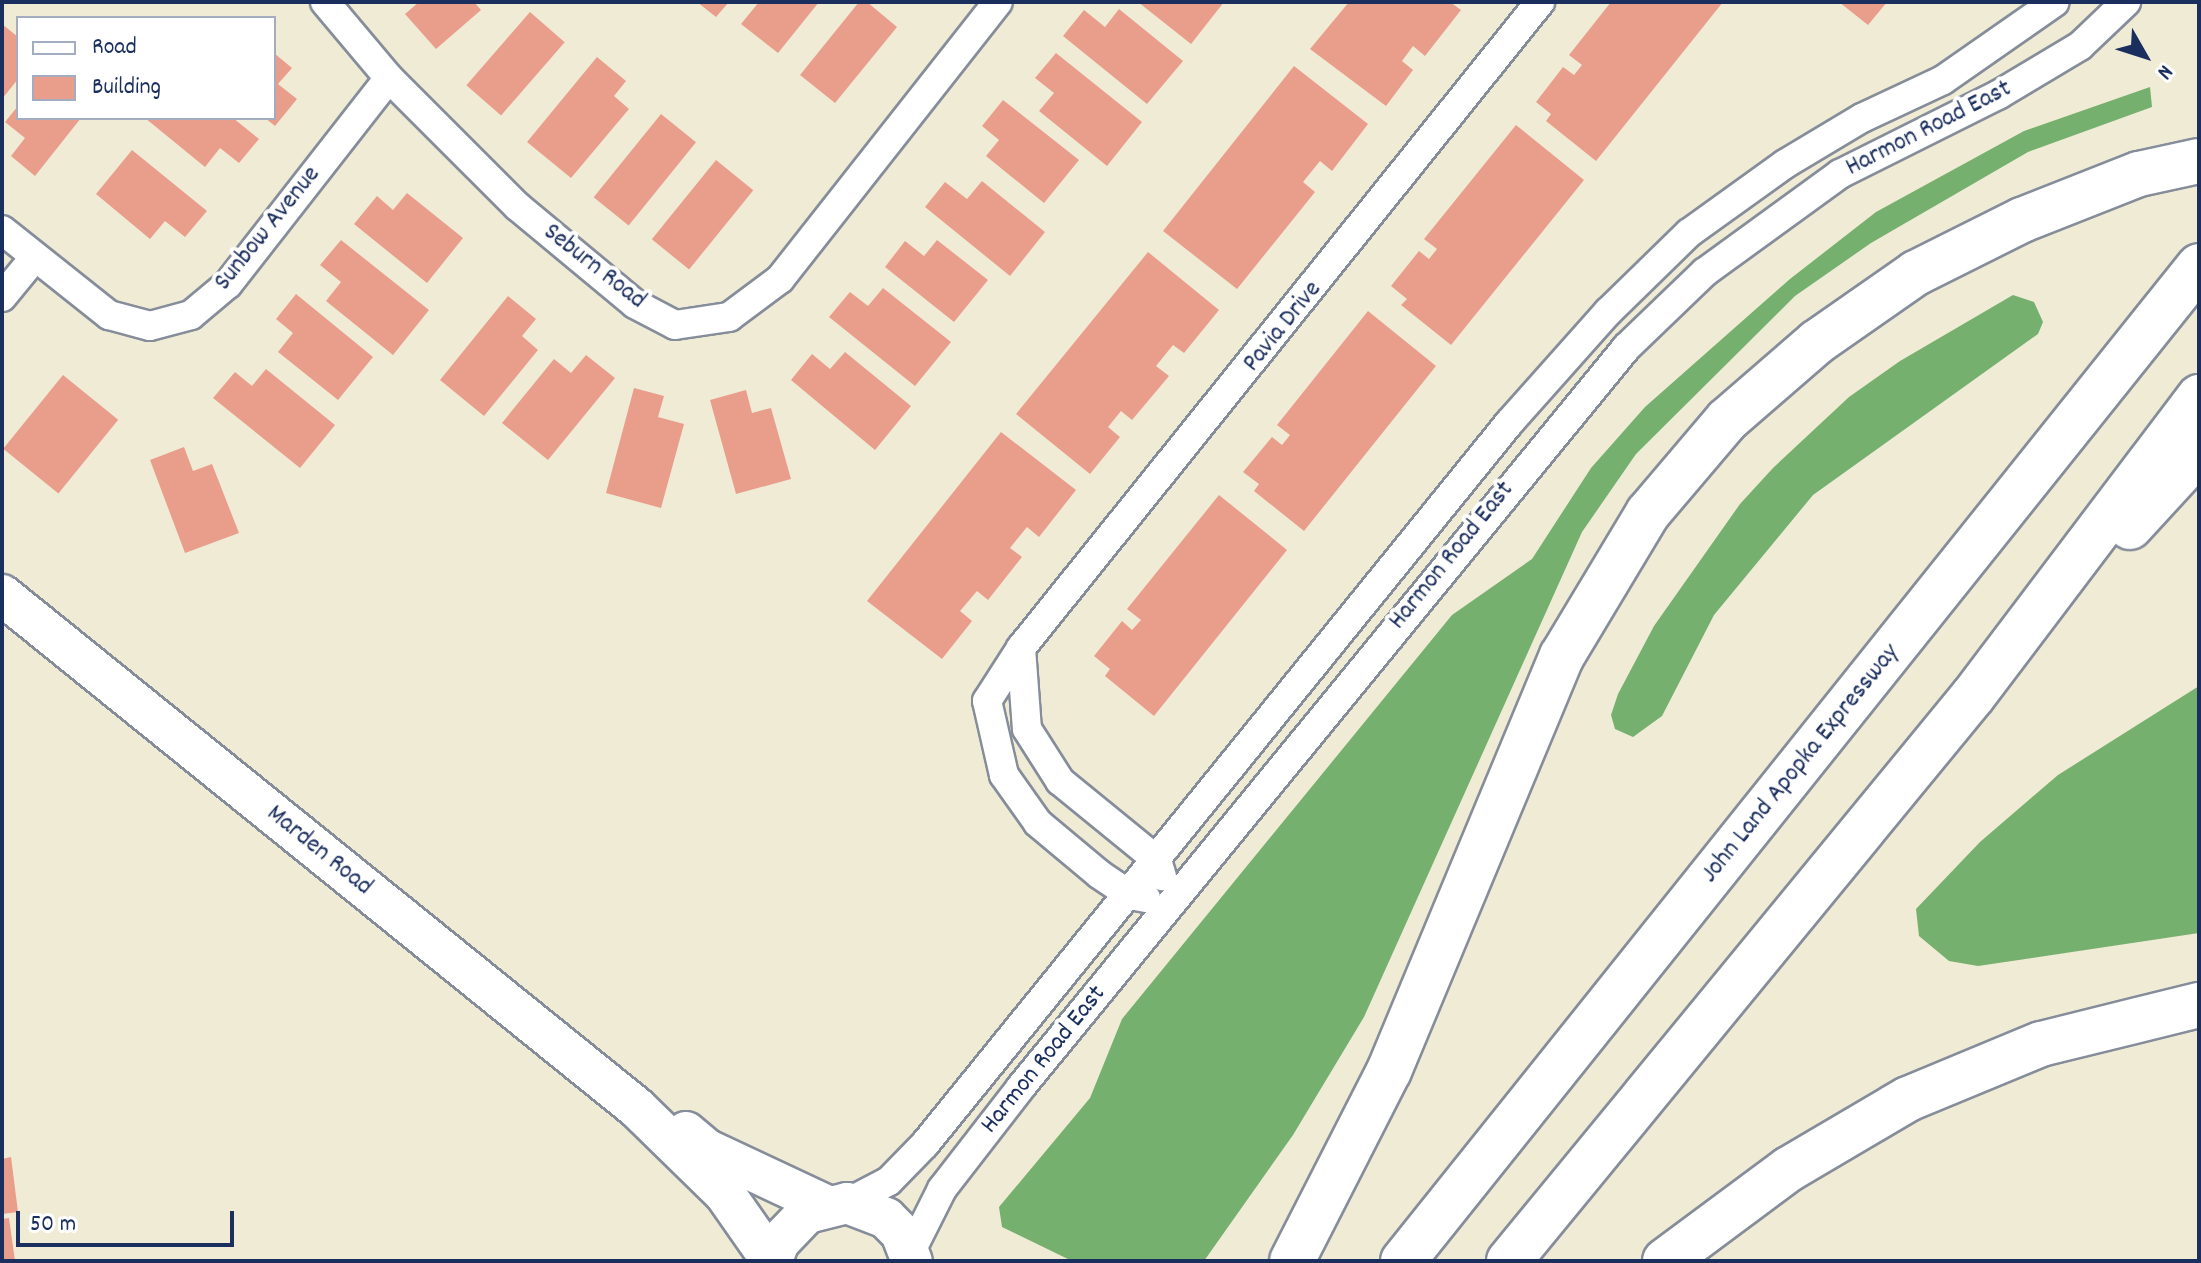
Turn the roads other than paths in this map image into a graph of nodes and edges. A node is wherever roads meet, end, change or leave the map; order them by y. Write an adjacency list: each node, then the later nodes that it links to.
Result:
1 (325, 2): 6 (street, Seburn Road)
2 (998, 2): 6 (street, Seburn Road)
3 (1540, 2): 15 (street, Pavia Drive)
4 (2055, 2): 17 (street, Harmon Road East)
5 (2126, 2): 19 (street, Harmon Road East)
6 (389, 78): 9 (street, Sunbow Avenue)
7 (2199, 161): 25 (highway)
8 (4, 236): 9 (street, Sunbow Avenue)
9 (35, 257): 11 (street)
10 (2199, 266): 26 (highway, John Land Apopka Expressway)
11 (2, 297)
12 (2199, 397): 16 (highway)
13 (2199, 452): 16 (highway)
14 (2, 595): 21 (street, Marden Road)
15 (1021, 648): 17 (street); 18 (street, Pavia Drive)
16 (1973, 696): 27 (highway)
17 (1157, 860): 18 (street, Harmon Road East); 19 (street)
18 (1130, 895): 19 (street, Pavia Drive); 22 (street, Harmon Road East)
19 (1170, 903): 23 (street, Harmon Road East)
20 (2199, 1005): 28 (highway)
21 (637, 1108): 22 (street, Marden Road); 24 (street, Marden Road)
22 (836, 1204): 23 (street, Marden Road); 24 (street)
23 (911, 1257)
24 (772, 1261)
25 (1292, 1261)
26 (1403, 1261)
27 (1509, 1261)
28 (1665, 1261)

